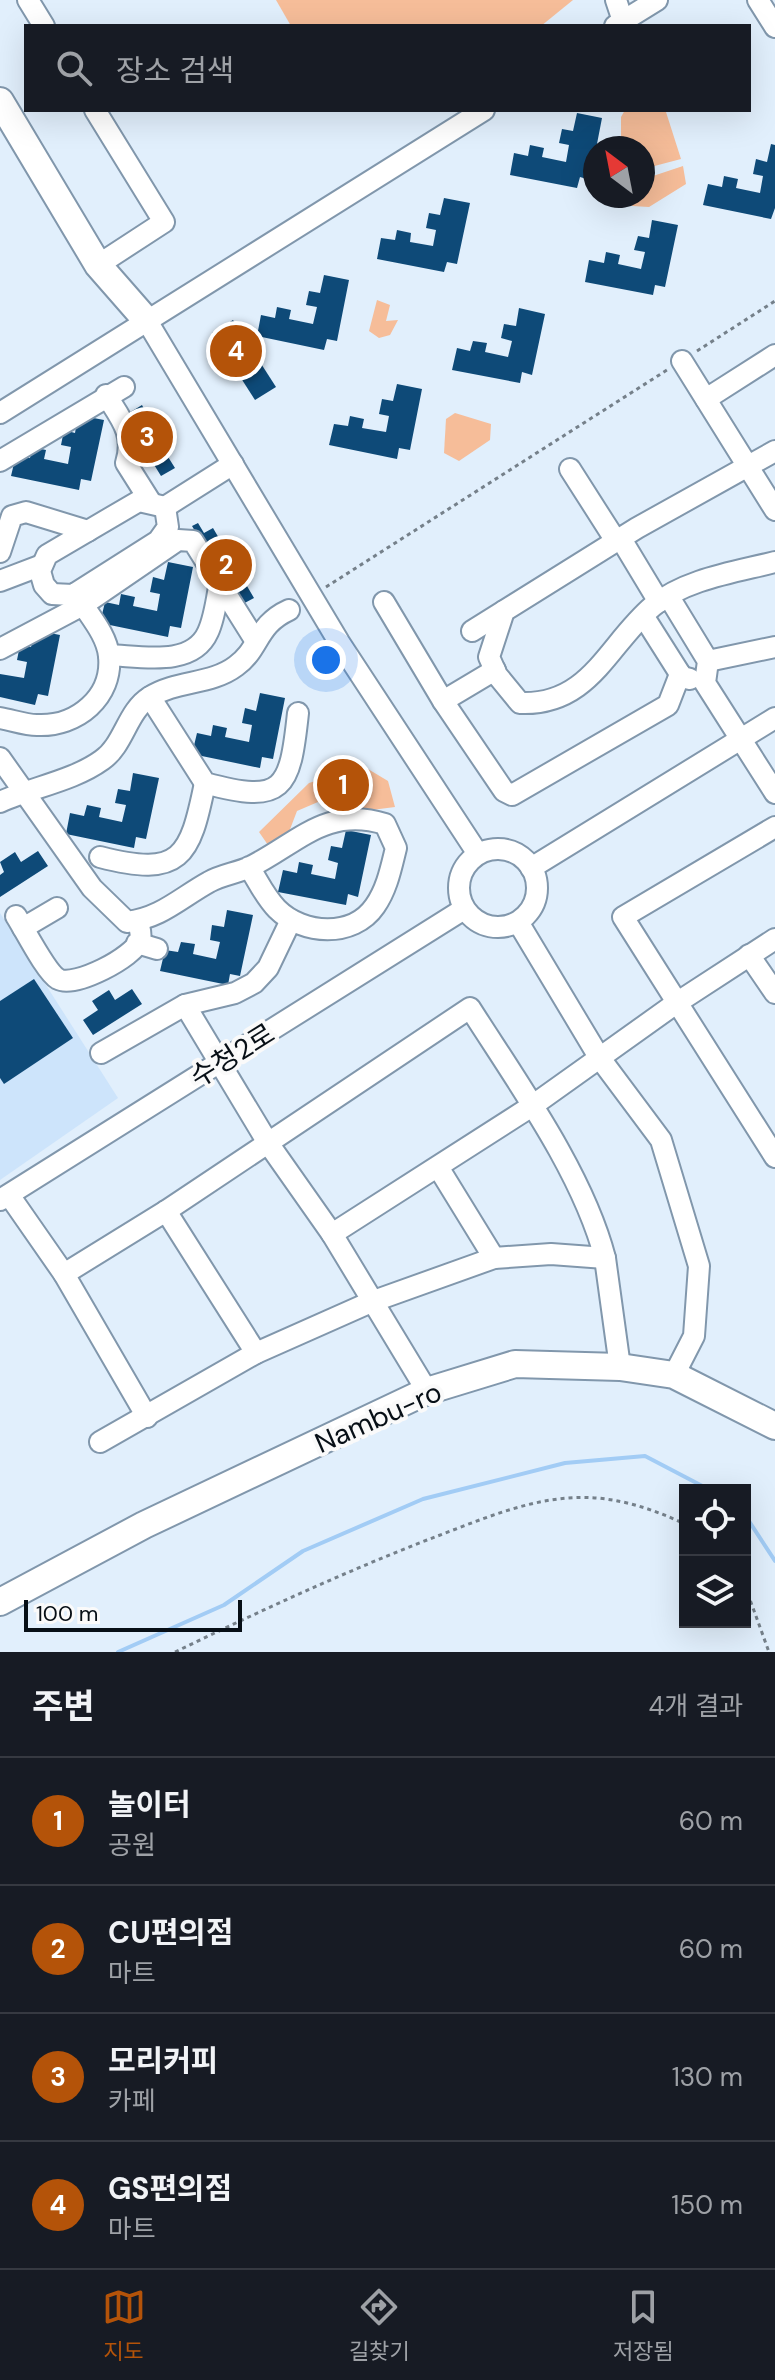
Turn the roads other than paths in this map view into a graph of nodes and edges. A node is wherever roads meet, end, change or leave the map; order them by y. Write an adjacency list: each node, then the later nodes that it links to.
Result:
1 (28, 0): 5 (street)
2 (616, 0): 6 (street)
3 (657, 0): 6 (street)
4 (758, 0): 7 (street)
5 (43, 24)
6 (619, 24)
7 (775, 27)
8 (0, 101): 11 (main road)
9 (96, 112): 11 (street)
10 (481, 112): 12 (street)
11 (98, 265): 12 (main road)
12 (147, 321): 16 (street); 19 (street)
13 (775, 355): 15 (street)
14 (682, 361): 15 (street)
15 (706, 399): 20 (street)
16 (0, 413)
17 (775, 451): 20 (street)
18 (0, 461): 22 (street)
19 (233, 464): 22 (street); 59 (street)
20 (748, 466): 23 (street); 26 (street)
21 (570, 469): 26 (street)
22 (158, 504): 24 (street); 25 (street)
23 (775, 510)
24 (88, 531): 27 (street); 29 (street)
25 (168, 538): 29 (street); 31 (street); 34 (street)
26 (618, 540): 32 (street); 36 (street)
27 (0, 552): 30 (street)
28 (775, 562): 32 (street)
29 (42, 565): 30 (street)
30 (3, 580)
31 (220, 581): 39 (street); 42 (street)
32 (664, 600): 37 (street); 43 (street)
33 (384, 602): 48 (street)
34 (83, 605): 41 (street); 42 (street)
35 (289, 610): 39 (street)
36 (504, 611): 38 (street); 44 (street)
37 (644, 617): 44 (street); 45 (street)
38 (472, 631)
39 (255, 640): 47 (street)
40 (775, 647): 43 (street)
41 (0, 649)
42 (109, 655): 50 (street)
43 (708, 661): 46 (street)
44 (495, 670): 48 (street)
45 (680, 674): 46 (street); 48 (street)
46 (705, 683): 52 (street)
47 (150, 697): 54 (street); 55 (street)
48 (443, 701)
49 (298, 713): 54 (street)
50 (0, 718)
51 (775, 718): 52 (street)
52 (740, 739): 56 (street); 62 (street)
53 (0, 758): 55 (street)
54 (205, 783): 60 (street)
55 (22, 792): 57 (street); 66 (street)
56 (775, 793)
57 (0, 802)
58 (775, 827): 71 (street)
59 (478, 854): 62 (street); 64 (street)
60 (100, 857)
61 (249, 867): 65 (street); 65 (street); 66 (street)
62 (531, 868): 67 (street)
63 (57, 908): 66 (street)
64 (464, 909): 67 (street); 75 (street, 수청2로)
65 (291, 920): 72 (street)
66 (138, 921)
67 (518, 922): 74 (street)
68 (775, 939): 69 (street)
69 (749, 955): 70 (street); 71 (street)
70 (775, 993)
71 (675, 1004): 74 (street); 78 (street)
72 (185, 1005): 73 (street); 75 (street)
73 (101, 1053)
74 (599, 1057): 76 (street); 89 (street)
75 (219, 1063): 77 (street); 80 (street, 수청2로)
76 (532, 1106): 77 (street); 79 (street); 84 (street)
77 (268, 1143): 81 (street); 82 (street)
78 (775, 1157)
79 (438, 1167): 82 (street); 83 (street)
80 (4, 1198): 85 (street)
81 (166, 1211): 85 (street); 87 (street)
82 (332, 1234): 86 (street)
83 (494, 1258): 84 (street); 86 (street)
84 (605, 1258): 88 (street)
85 (64, 1274): 91 (street)
86 (371, 1302): 87 (street); 90 (street)
87 (256, 1353): 91 (street)
88 (620, 1367): 89 (main road, Nambu-ro); 90 (main road, Nambu-ro)
89 (674, 1375): 92 (main road, Nambu-ro)
90 (427, 1391): 94 (main road, Nambu-ro)
91 (147, 1417): 93 (street)
92 (775, 1426)
93 (100, 1442)
94 (0, 1602)

